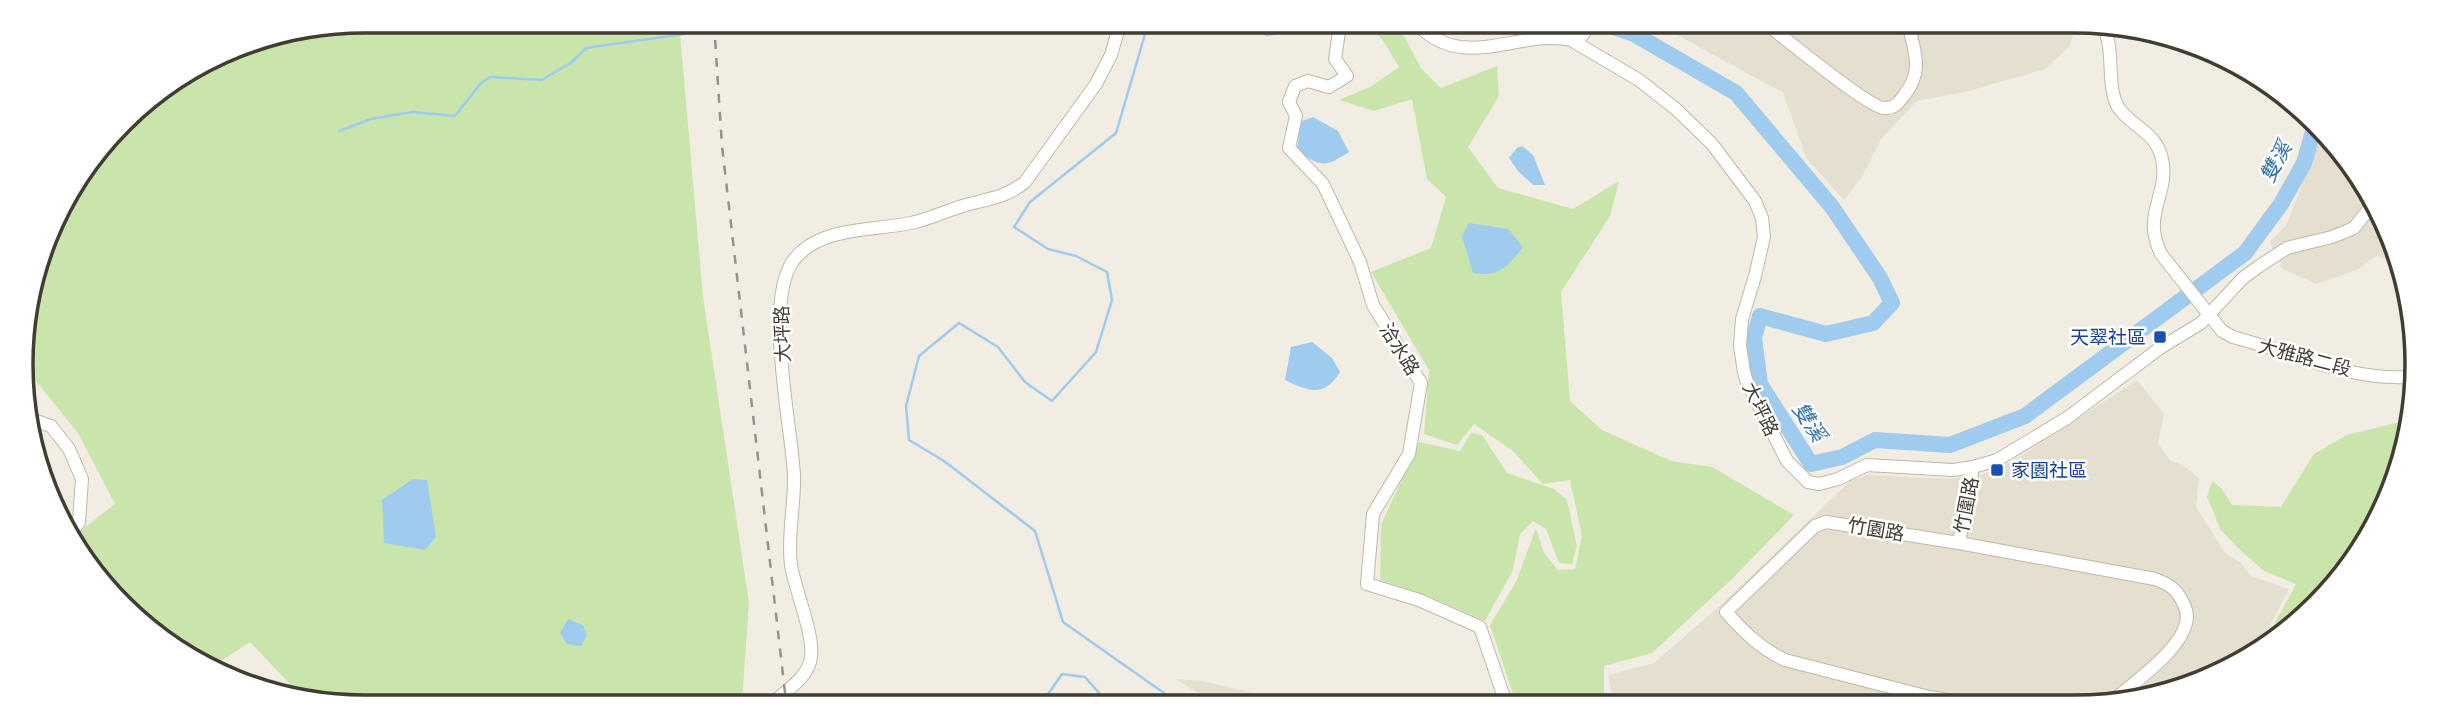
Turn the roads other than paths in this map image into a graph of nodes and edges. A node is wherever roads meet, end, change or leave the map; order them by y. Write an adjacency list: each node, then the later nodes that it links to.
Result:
1 (1117, 33): 17 (street, 大坪路)
2 (1339, 33): 18 (street, 洽水路)
3 (1429, 33): 8 (street, 大坪路)
4 (1584, 33): 8 (street)
5 (1778, 33): 6 (street)
6 (1910, 33)
7 (2107, 35): 10 (street, 大雅路二段)
8 (1576, 43): 13 (street, 大坪路)
9 (2367, 211): 10 (street, 大坪路)
10 (2206, 311): 11 (street, 大雅路二段); 13 (street, 大坪路)
11 (2404, 377)
12 (39, 422): 14 (street)
13 (1973, 467): 15 (street, 竹圍路)
14 (76, 526)
15 (1959, 543): 16 (street, 竹園路); 19 (street, 竹園路)
16 (2124, 691)
17 (781, 695)
18 (1503, 695)
19 (1921, 695)

